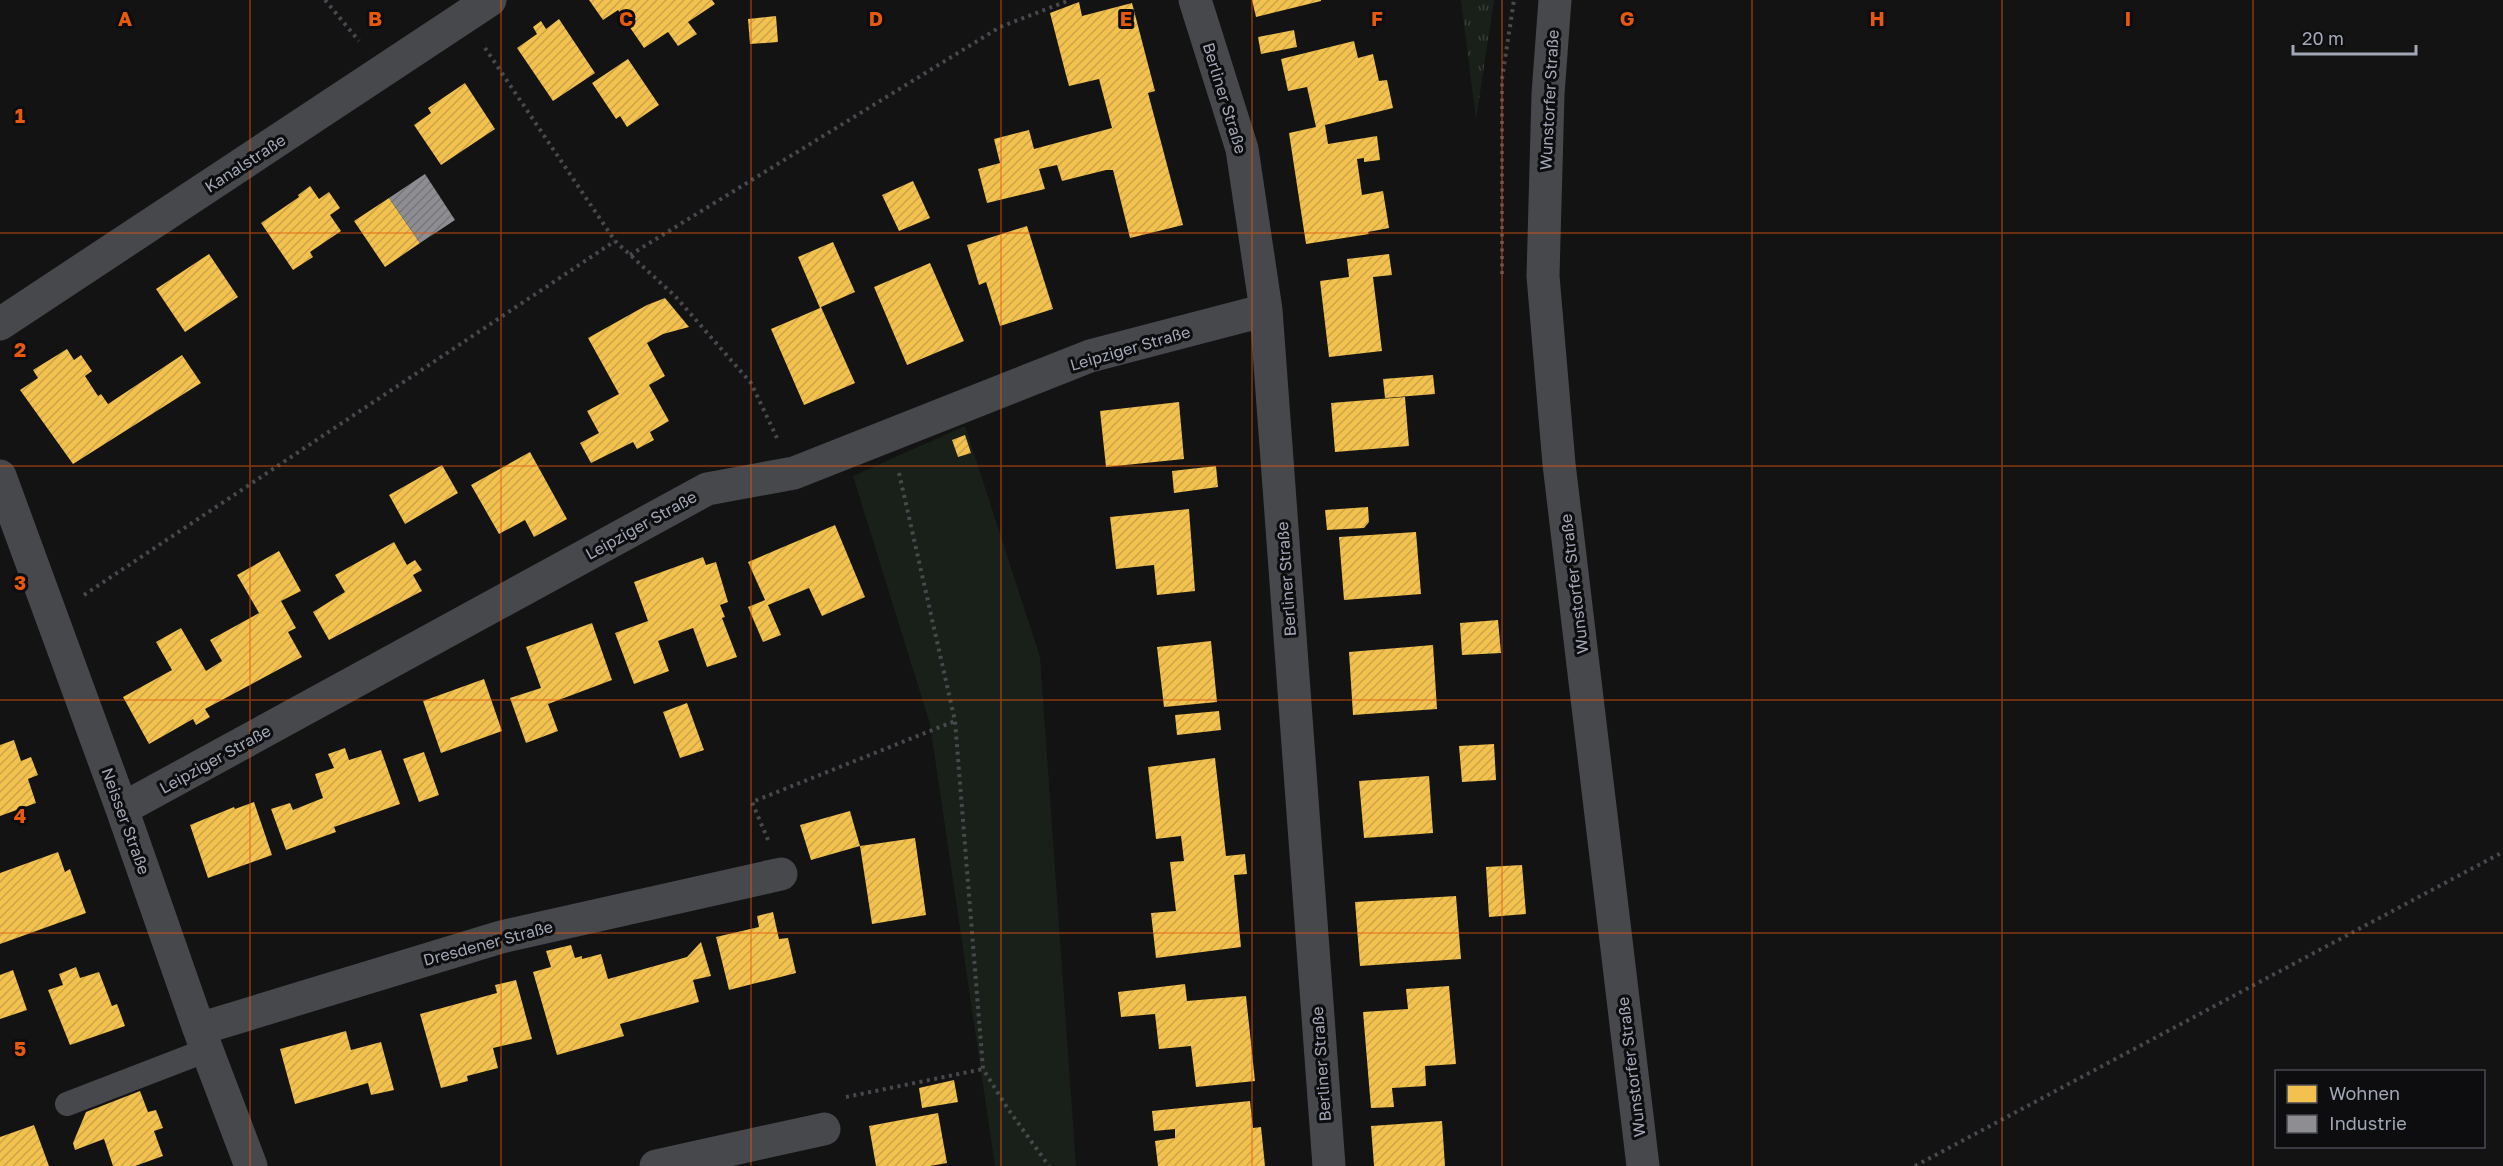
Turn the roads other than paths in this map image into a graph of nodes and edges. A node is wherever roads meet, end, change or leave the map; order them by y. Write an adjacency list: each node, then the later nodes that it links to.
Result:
1 (1195, 0): 4 (street, Berliner Straße)
2 (1555, 0): 15 (street, Wunstorfer Straße)
3 (477, 9): 5 (street, Kanalstraße)
4 (1266, 310): 7 (street, Leipziger Straße); 14 (street, Berliner Straße)
5 (0, 324)
6 (0, 476): 7 (street, Neisser Straße)
7 (123, 809): 9 (street, Neisser Straße)
8 (781, 874): 9 (street, Dresdener Straße)
9 (203, 1039): 10 (lane); 12 (street, Neisser Straße)
10 (67, 1104)
11 (824, 1129): 13 (street)
12 (251, 1166)
13 (656, 1166)
14 (1329, 1166)
15 (1643, 1166)

